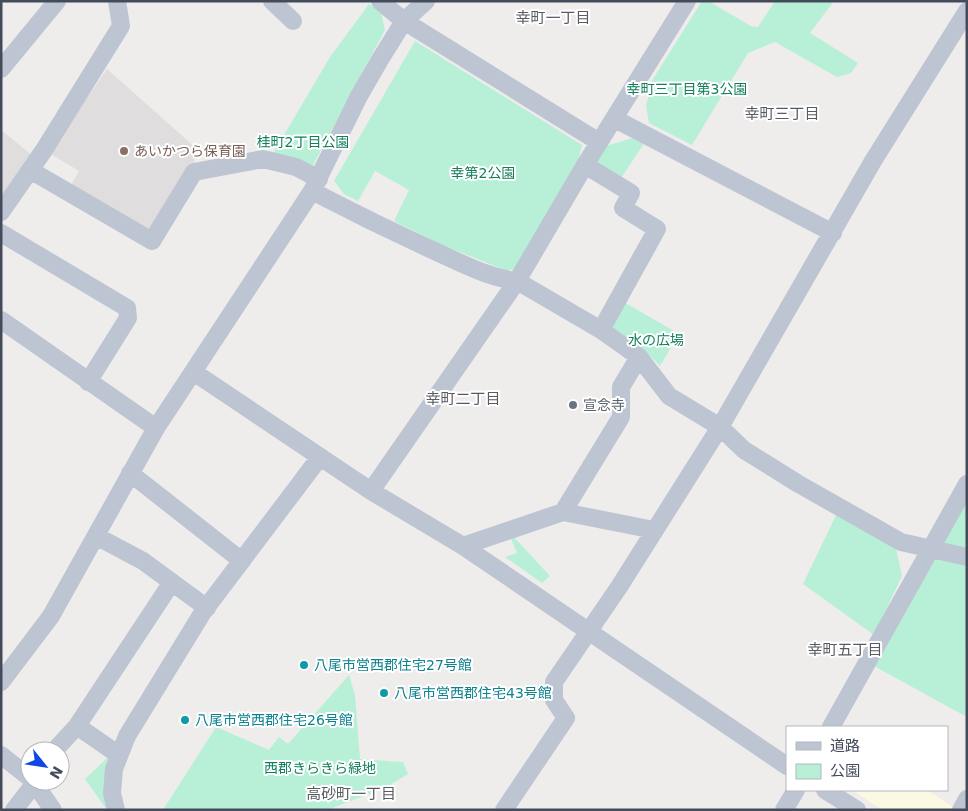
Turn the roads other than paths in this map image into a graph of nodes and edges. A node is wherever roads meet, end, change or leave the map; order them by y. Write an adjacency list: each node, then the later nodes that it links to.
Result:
1 (57, 1): 10 (street)
2 (117, 1): 14 (street)
3 (272, 1): 8 (street)
4 (380, 1): 9 (street)
5 (426, 1): 9 (street)
6 (687, 1): 11 (street)
7 (967, 11): 18 (street)
8 (292, 21)
9 (404, 21): 12 (street); 15 (street)
10 (1, 69)
11 (615, 119): 12 (street); 18 (street)
12 (599, 142): 13 (street)
13 (584, 166): 19 (street); 21 (street)
14 (30, 170): 15 (street); 16 (street)
15 (316, 185): 19 (street); 23 (street)
16 (1, 212)
17 (1, 233): 24 (street)
18 (833, 233): 26 (street)
19 (517, 281): 21 (street); 30 (street)
20 (1, 320): 24 (street)
21 (601, 330): 22 (street)
22 (639, 357): 26 (street); 31 (street)
23 (194, 373): 25 (street); 27 (street)
24 (88, 382): 25 (street)
25 (156, 428): 28 (street)
26 (720, 428): 32 (street); 35 (street)
27 (320, 457): 30 (street); 37 (street)
28 (130, 473): 33 (street); 37 (street)
29 (967, 484): 35 (street)
30 (371, 491): 34 (street)
31 (564, 512): 32 (street); 34 (street)
32 (654, 530): 40 (street)
33 (96, 536): 38 (street); 41 (street)
34 (463, 546): 40 (street)
35 (928, 550): 36 (street); 43 (street)
36 (967, 558)
37 (242, 561): 39 (street)
38 (172, 582): 39 (street); 42 (street)
39 (207, 608): 45 (street)
40 (588, 629): 47 (street); 57 (street)
41 (1, 682)
42 (77, 726): 44 (street); 45 (street)
43 (832, 726)
44 (63, 741)
45 (119, 755): 56 (street)
46 (2, 759): 48 (street)
47 (786, 765)
48 (20, 771)
49 (25, 791): 54 (street)
50 (40, 791): 55 (street)
51 (795, 791): 58 (street)
52 (827, 791): 59 (street)
53 (967, 799): 60 (street)
54 (14, 810)
55 (53, 810)
56 (116, 810)
57 (504, 810)
58 (784, 810)
59 (858, 810)
60 (961, 810)

